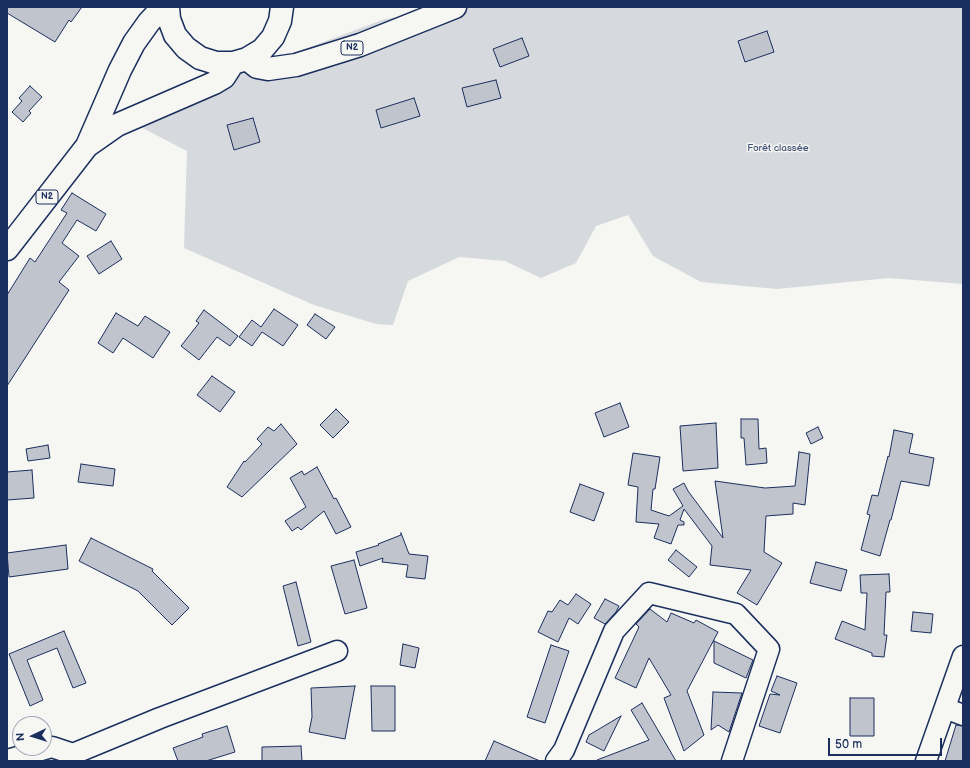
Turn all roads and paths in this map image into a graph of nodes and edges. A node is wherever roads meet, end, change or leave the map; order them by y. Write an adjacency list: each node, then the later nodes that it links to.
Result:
1 (163, 7): 6 (highway, N2)
2 (168, 7): 5 (highway)
3 (282, 7): 5 (highway)
4 (455, 7): 5 (highway, N2)
5 (240, 61): 6 (highway, N2)
6 (87, 146): 7 (highway, N2)
7 (7, 248)
8 (337, 651): 11 (street)
9 (963, 656): 10 (street)
10 (954, 711): 14 (street)
11 (7, 760)
12 (556, 761): 13 (street)
13 (732, 761)
14 (926, 761)

